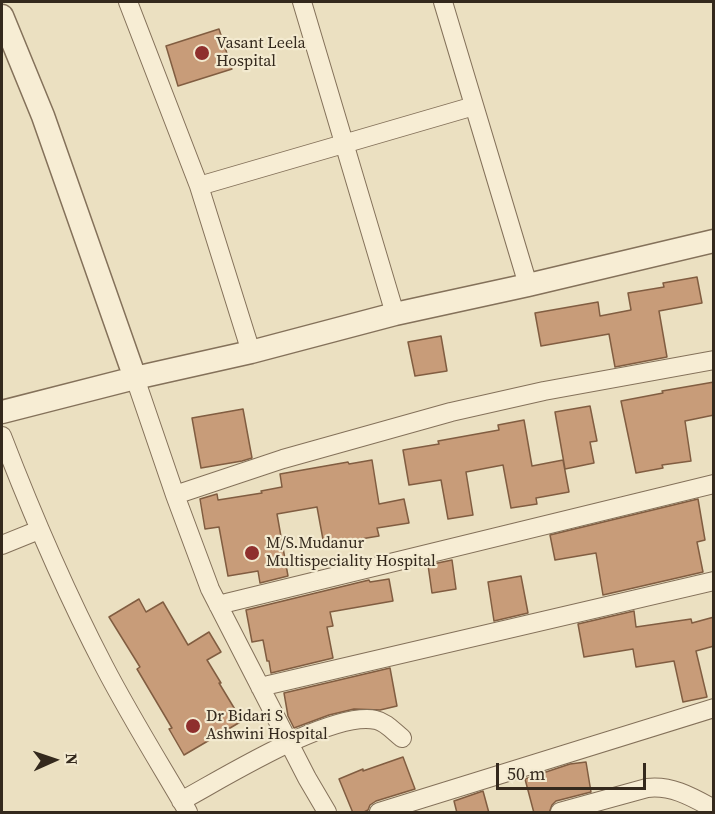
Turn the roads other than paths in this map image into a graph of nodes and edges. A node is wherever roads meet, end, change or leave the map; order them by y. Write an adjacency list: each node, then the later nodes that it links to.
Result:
1 (128, 2): 7 (street)
2 (302, 2): 6 (street)
3 (443, 2): 5 (street)
4 (2, 16): 13 (street)
5 (474, 106): 6 (street); 9 (street)
6 (344, 144): 7 (street); 10 (street)
7 (199, 186): 11 (street)
8 (714, 241): 9 (street)
9 (528, 285): 10 (street)
10 (395, 314): 11 (street)
11 (251, 352): 13 (street)
12 (714, 360): 17 (street)
13 (135, 378): 14 (street); 17 (street)
14 (2, 412)
15 (2, 436): 18 (street)
16 (714, 484): 21 (street)
17 (175, 495): 21 (street)
18 (39, 530): 19 (street); 26 (street)
19 (2, 545)
20 (714, 581): 22 (street)
21 (218, 605): 22 (street)
22 (260, 687): 25 (street)
23 (714, 708): 29 (street)
24 (402, 738): 25 (street)
25 (288, 742): 26 (street); 28 (street)
26 (185, 807)
27 (714, 809): 30 (street)
28 (327, 813)
29 (379, 813)
30 (560, 813)

